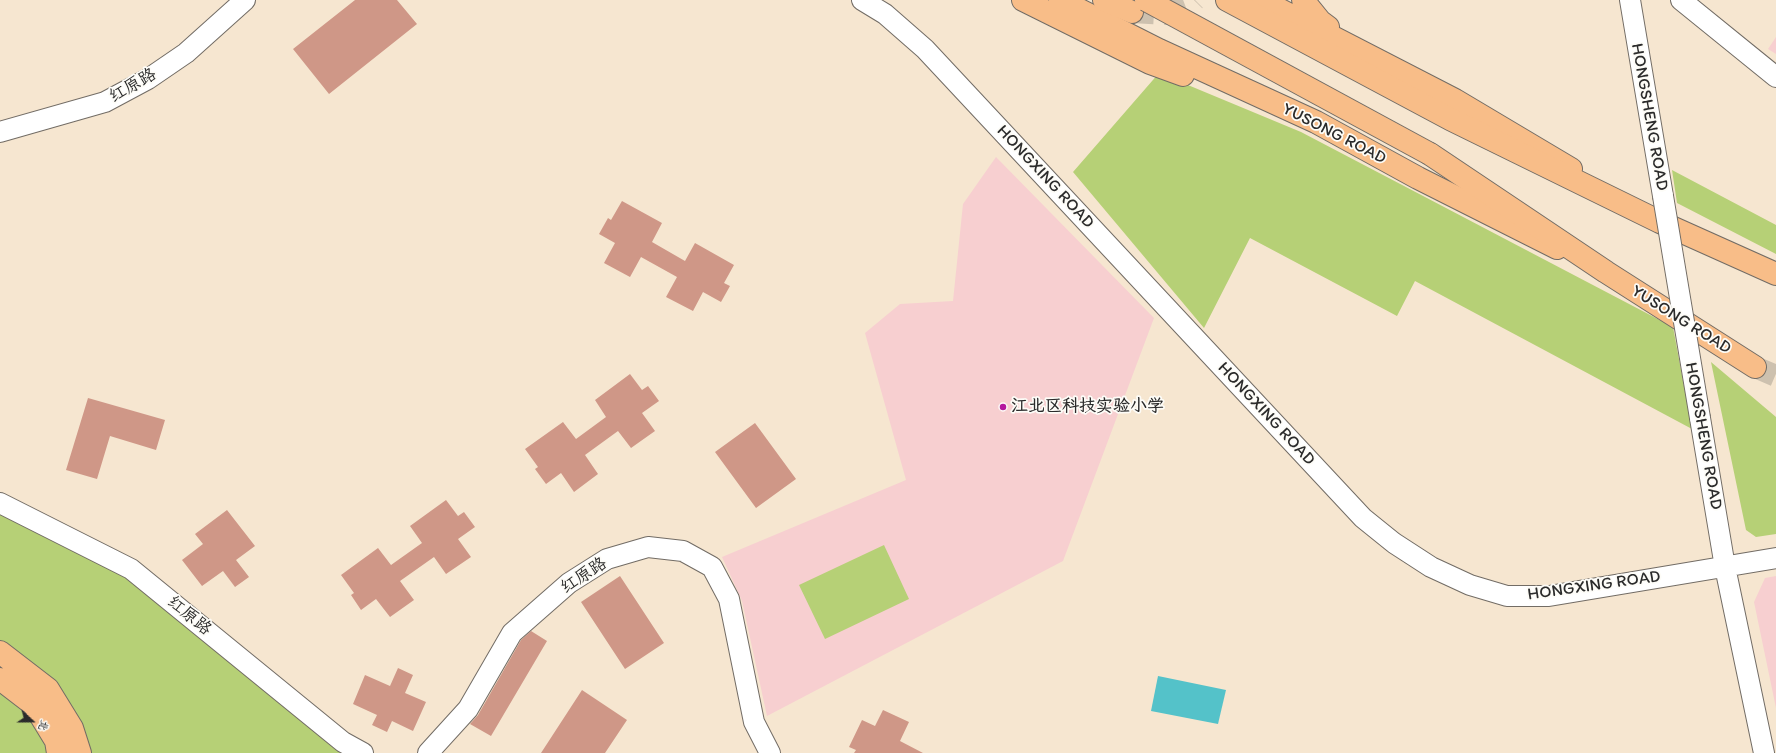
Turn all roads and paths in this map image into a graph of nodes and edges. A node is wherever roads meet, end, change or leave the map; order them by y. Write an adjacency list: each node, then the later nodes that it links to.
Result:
1 (245, 0): 16 (street, 红原路)
2 (862, 0): 22 (street, HONGXING ROAD)
3 (1023, 0): 13 (main road)
4 (1060, 0): 13 (main road, YUSONG ROAD)
5 (1104, 0): 11 (main road, YUSONG ROAD)
6 (1227, 0): 15 (main road)
7 (1261, 0): 12 (main road)
8 (1303, 0): 12 (main road)
9 (1630, 0): 22 (street, HONGSHENG ROAD, bridge)
10 (1681, 0): 14 (street)
11 (1139, 6): 17 (main road, YUSONG ROAD, bridge)
12 (1356, 48): 15 (main road)
13 (1154, 57): 17 (main road, YUSONG ROAD)
14 (1776, 77)
15 (1453, 109): 18 (main road)
16 (0, 132)
17 (1606, 272): 19 (main road, YUSONG ROAD)
18 (1776, 274)
19 (1755, 367)
20 (0, 502): 27 (street, 红原路)
21 (1776, 558): 22 (street, HONGXING ROAD)
22 (1725, 567): 30 (street, HONGSHENG ROAD)
23 (0, 652): 26 (main road)
24 (0, 679): 25 (main road)
25 (58, 753)
26 (80, 753)
27 (363, 753)
28 (428, 753): 29 (street, 红原路)
29 (770, 753)
30 (1764, 753)

